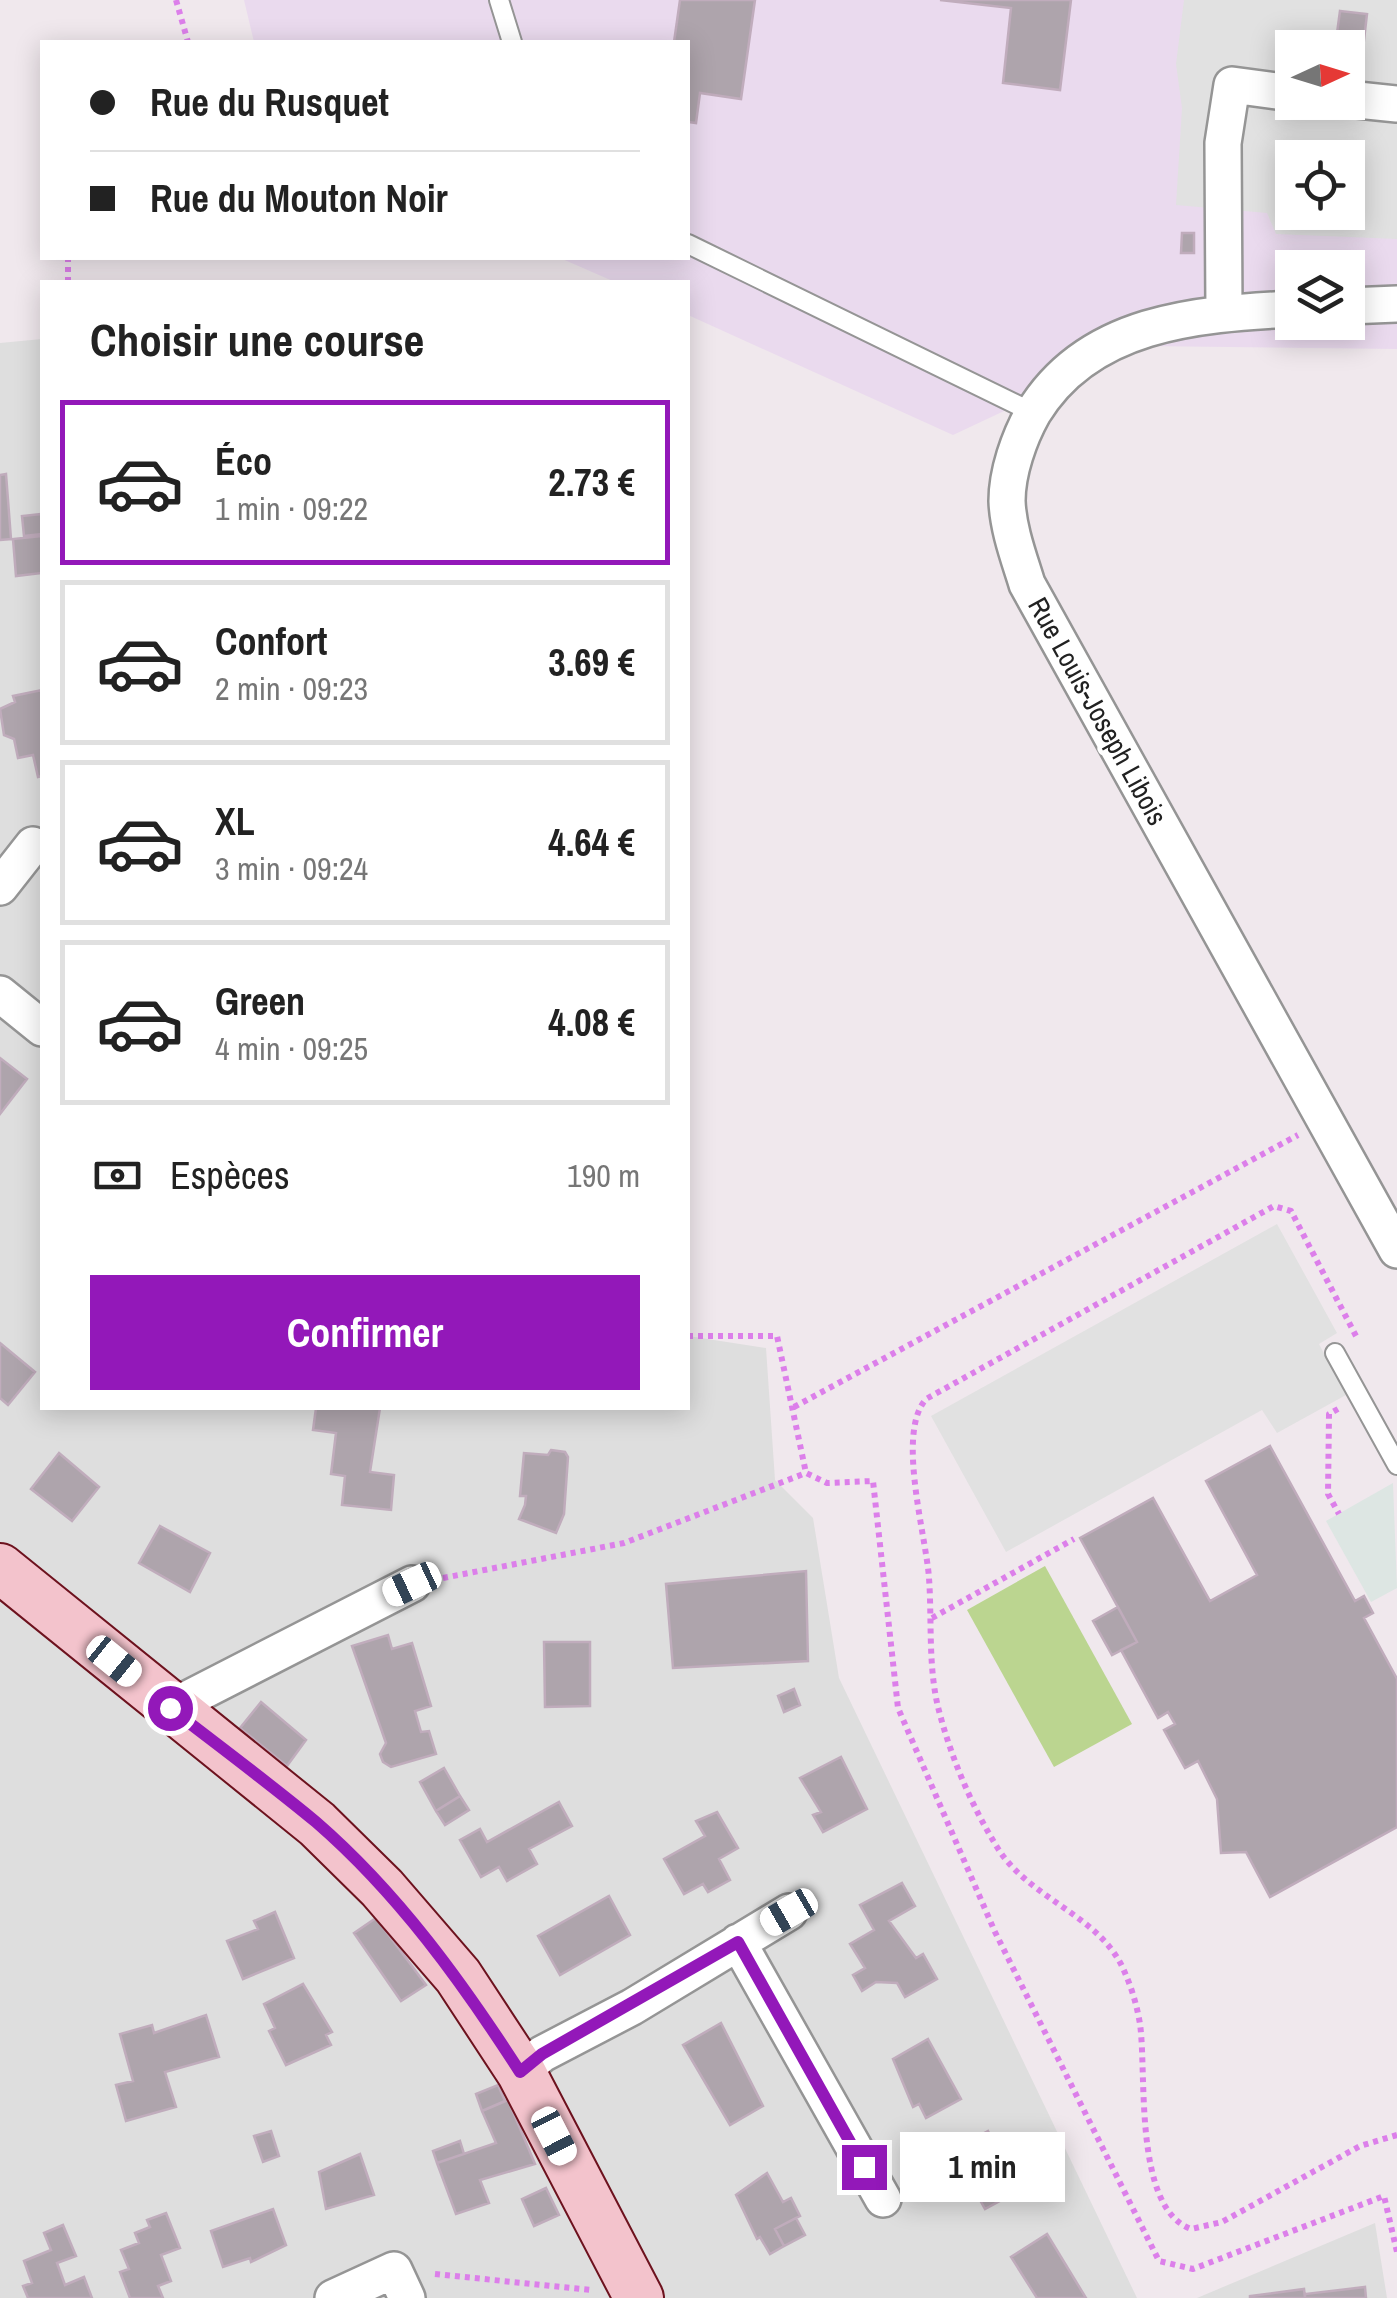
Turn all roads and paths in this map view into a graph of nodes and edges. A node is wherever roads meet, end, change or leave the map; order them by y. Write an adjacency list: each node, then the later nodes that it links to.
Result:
1 (176, 0): 3 (path)
2 (498, 0): 4 (lane)
3 (187, 40)
4 (511, 40)
5 (1275, 90): 12 (street)
6 (1365, 101): 7 (street)
7 (1397, 104)
8 (690, 245): 13 (lane)
9 (1397, 304): 10 (street)
10 (1365, 305)
11 (1275, 310): 12 (street, Rue Louis-Joseph Libois)
12 (1224, 313): 13 (street, Rue Louis-Joseph Libois)
13 (1034, 413): 18 (street, Rue Louis-Joseph Libois)
14 (33, 845): 15 (street)
15 (0, 887)
16 (0, 994): 17 (street)
17 (40, 1026)
18 (1325, 1120): 19 (street, Rue Louis-Joseph Libois); 24 (path)
19 (1397, 1250)
20 (690, 1336): 24 (path)
21 (1358, 1340): 31 (path)
22 (1335, 1353): 23 (lane)
23 (1360, 1398): 25 (lane); 27 (path)
24 (794, 1408): 26 (path)
25 (1397, 1465)
26 (806, 1473): 30 (path); 38 (path)
27 (1339, 1514)
28 (1074, 1539): 31 (path)
29 (0, 1568): 32 (street)
30 (412, 1584): 32 (street)
31 (932, 1618): 36 (path)
32 (170, 1708): 35 (street)
33 (789, 1912): 34 (street)
34 (738, 1942): 35 (street); 37 (street)
35 (520, 2072): 40 (street)
36 (1397, 2135)
37 (882, 2199)
38 (1397, 2252)
39 (400, 2284): 40 (path); 41 (street)
40 (638, 2296)
41 (333, 2298)

